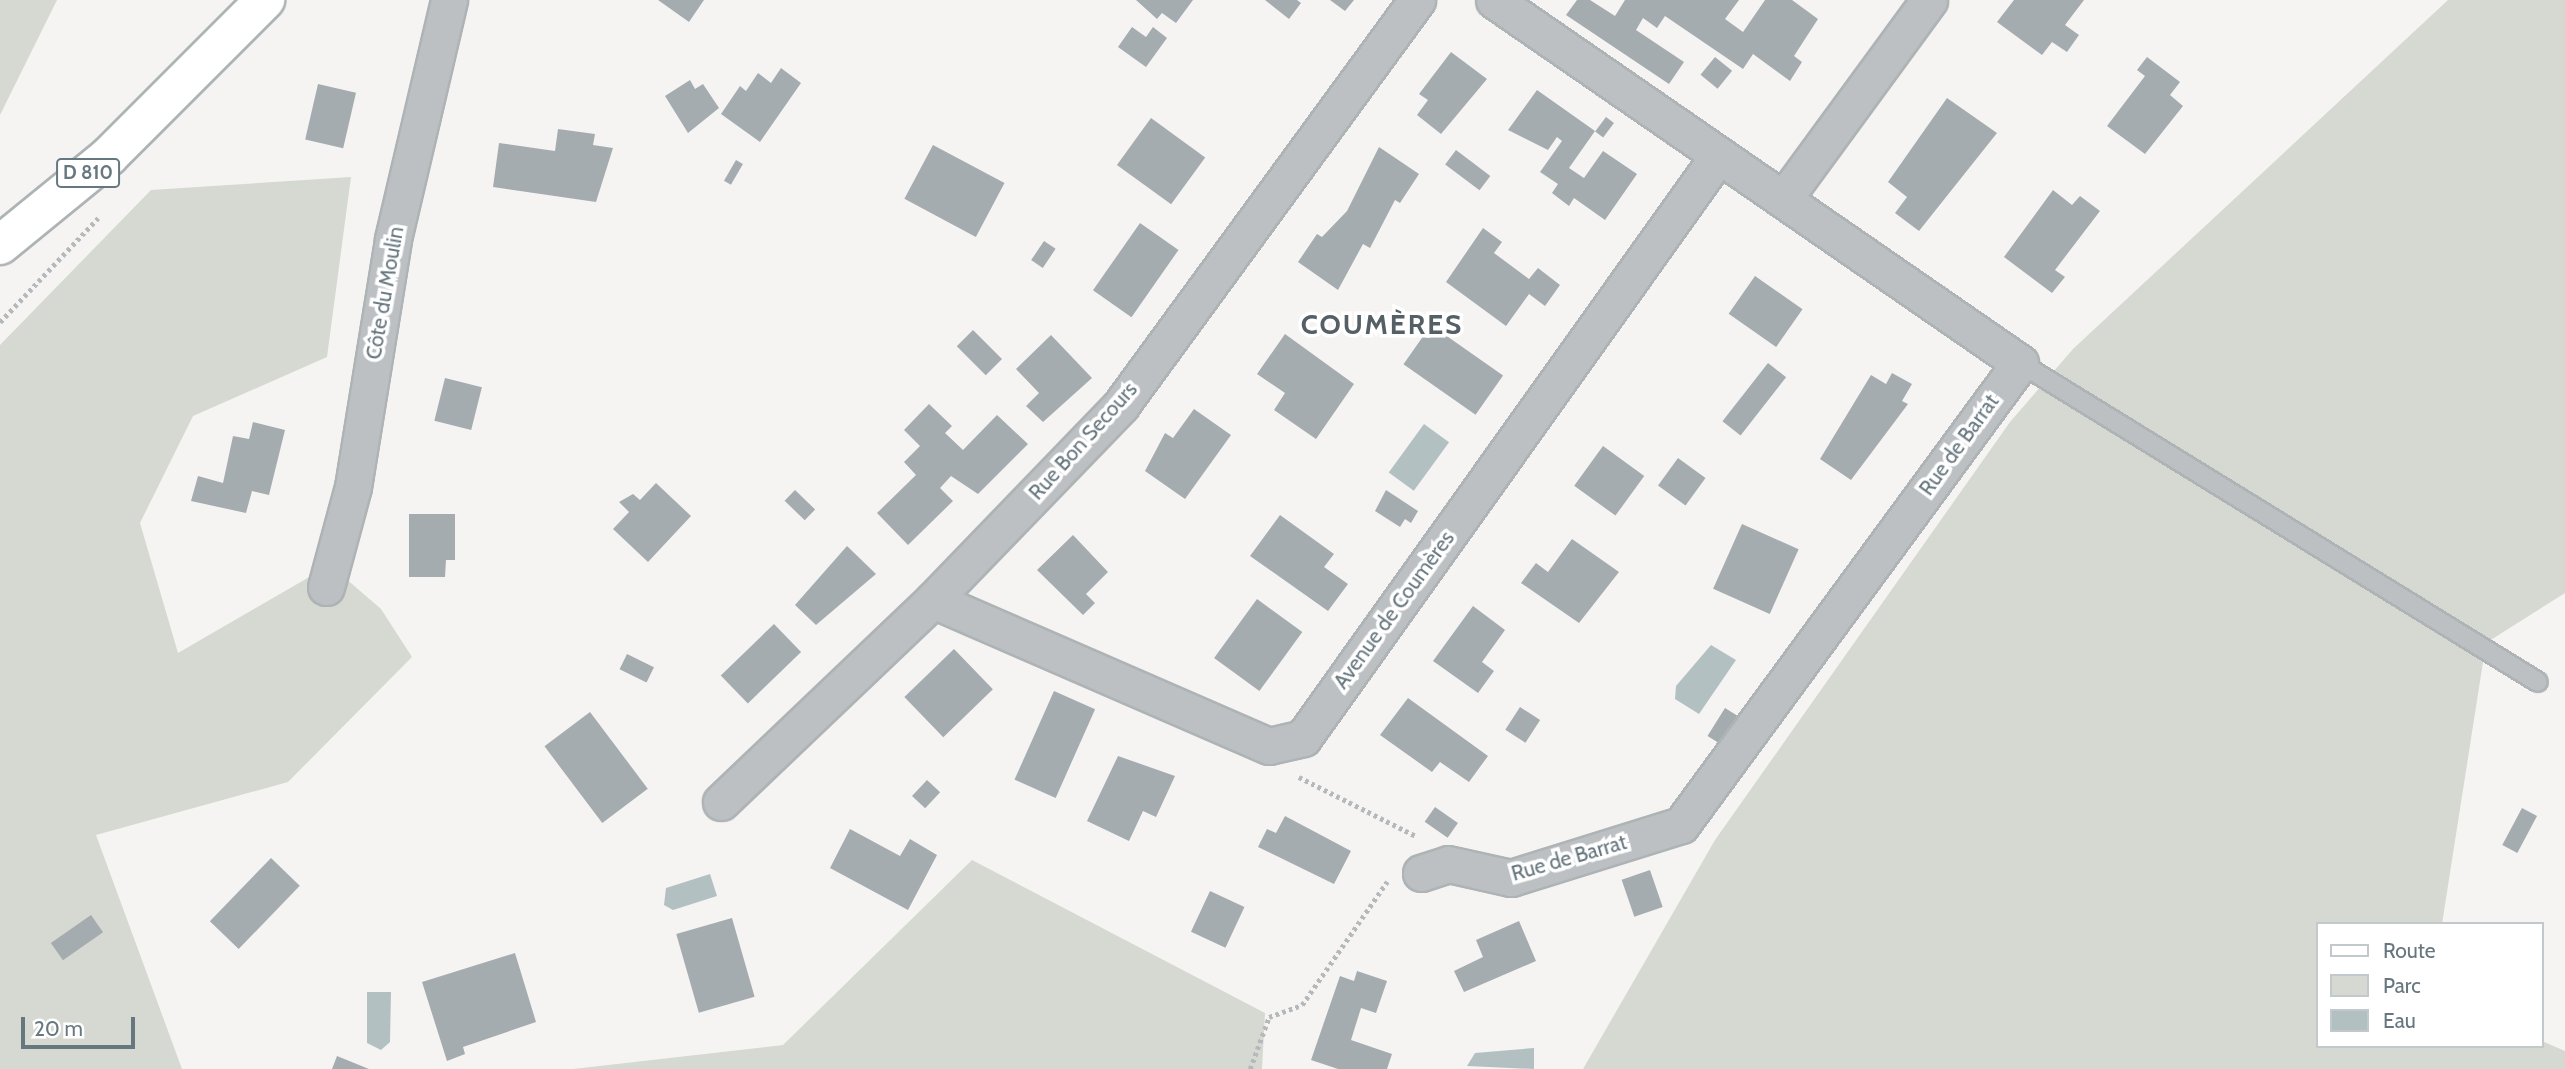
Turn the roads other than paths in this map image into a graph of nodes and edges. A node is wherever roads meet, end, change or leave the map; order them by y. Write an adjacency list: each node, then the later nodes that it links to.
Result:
1 (265, 0): 8 (main road, D 810)
2 (449, 0): 10 (street, Côte du Moulin)
3 (1417, 0): 11 (street, Rue Bon Secours)
4 (1494, 0): 6 (street)
5 (1929, 0): 7 (street)
6 (1719, 155): 7 (street); 11 (street, Avenue de Coumères)
7 (1785, 197): 9 (street)
8 (0, 245)
9 (2020, 363): 12 (lane); 14 (street, Rue de Barrat)
10 (326, 587)
11 (933, 600): 13 (street, Rue Bon Secours)
12 (2538, 682)
13 (721, 802)
14 (1435, 868)

